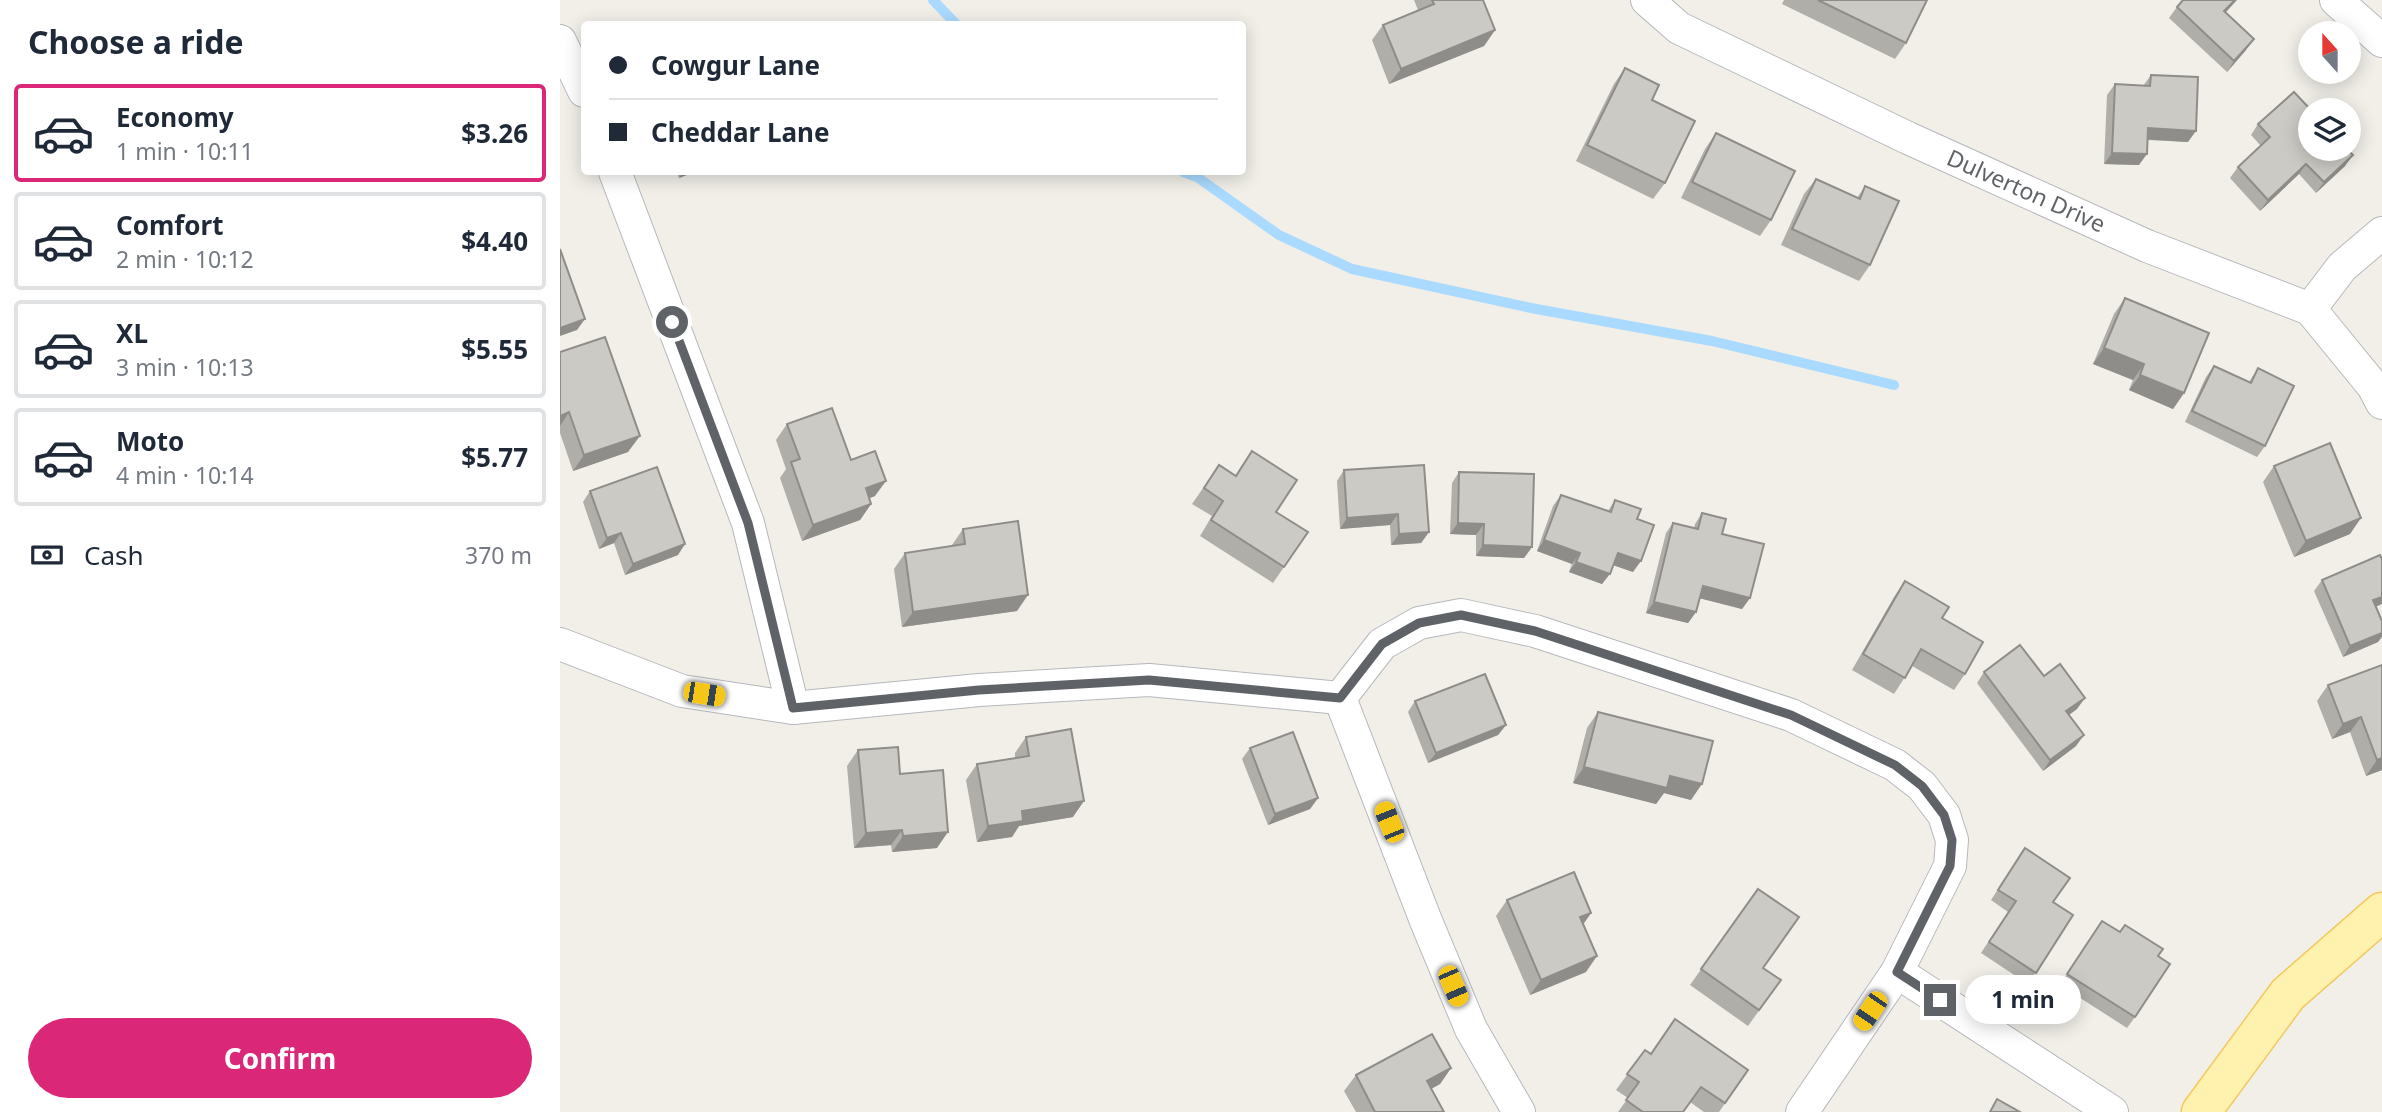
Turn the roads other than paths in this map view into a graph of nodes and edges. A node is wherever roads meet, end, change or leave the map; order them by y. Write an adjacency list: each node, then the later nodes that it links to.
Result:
1 (1647, 0): 8 (street, Dulverton Drive)
2 (2336, 0): 3 (street)
3 (2382, 40)
4 (560, 41): 5 (street)
5 (581, 84)
6 (616, 175): 12 (street)
7 (2382, 233): 8 (street)
8 (2310, 309): 9 (street, Dulverton Drive)
9 (2382, 403)
10 (560, 644): 12 (street)
11 (1340, 698): 12 (street); 14 (street); 15 (street)
12 (793, 708)
13 (2382, 912): 18 (main road)
14 (1897, 972): 16 (street); 17 (street)
15 (1519, 1112)
16 (1802, 1112)
17 (2112, 1112)
18 (2201, 1112)

